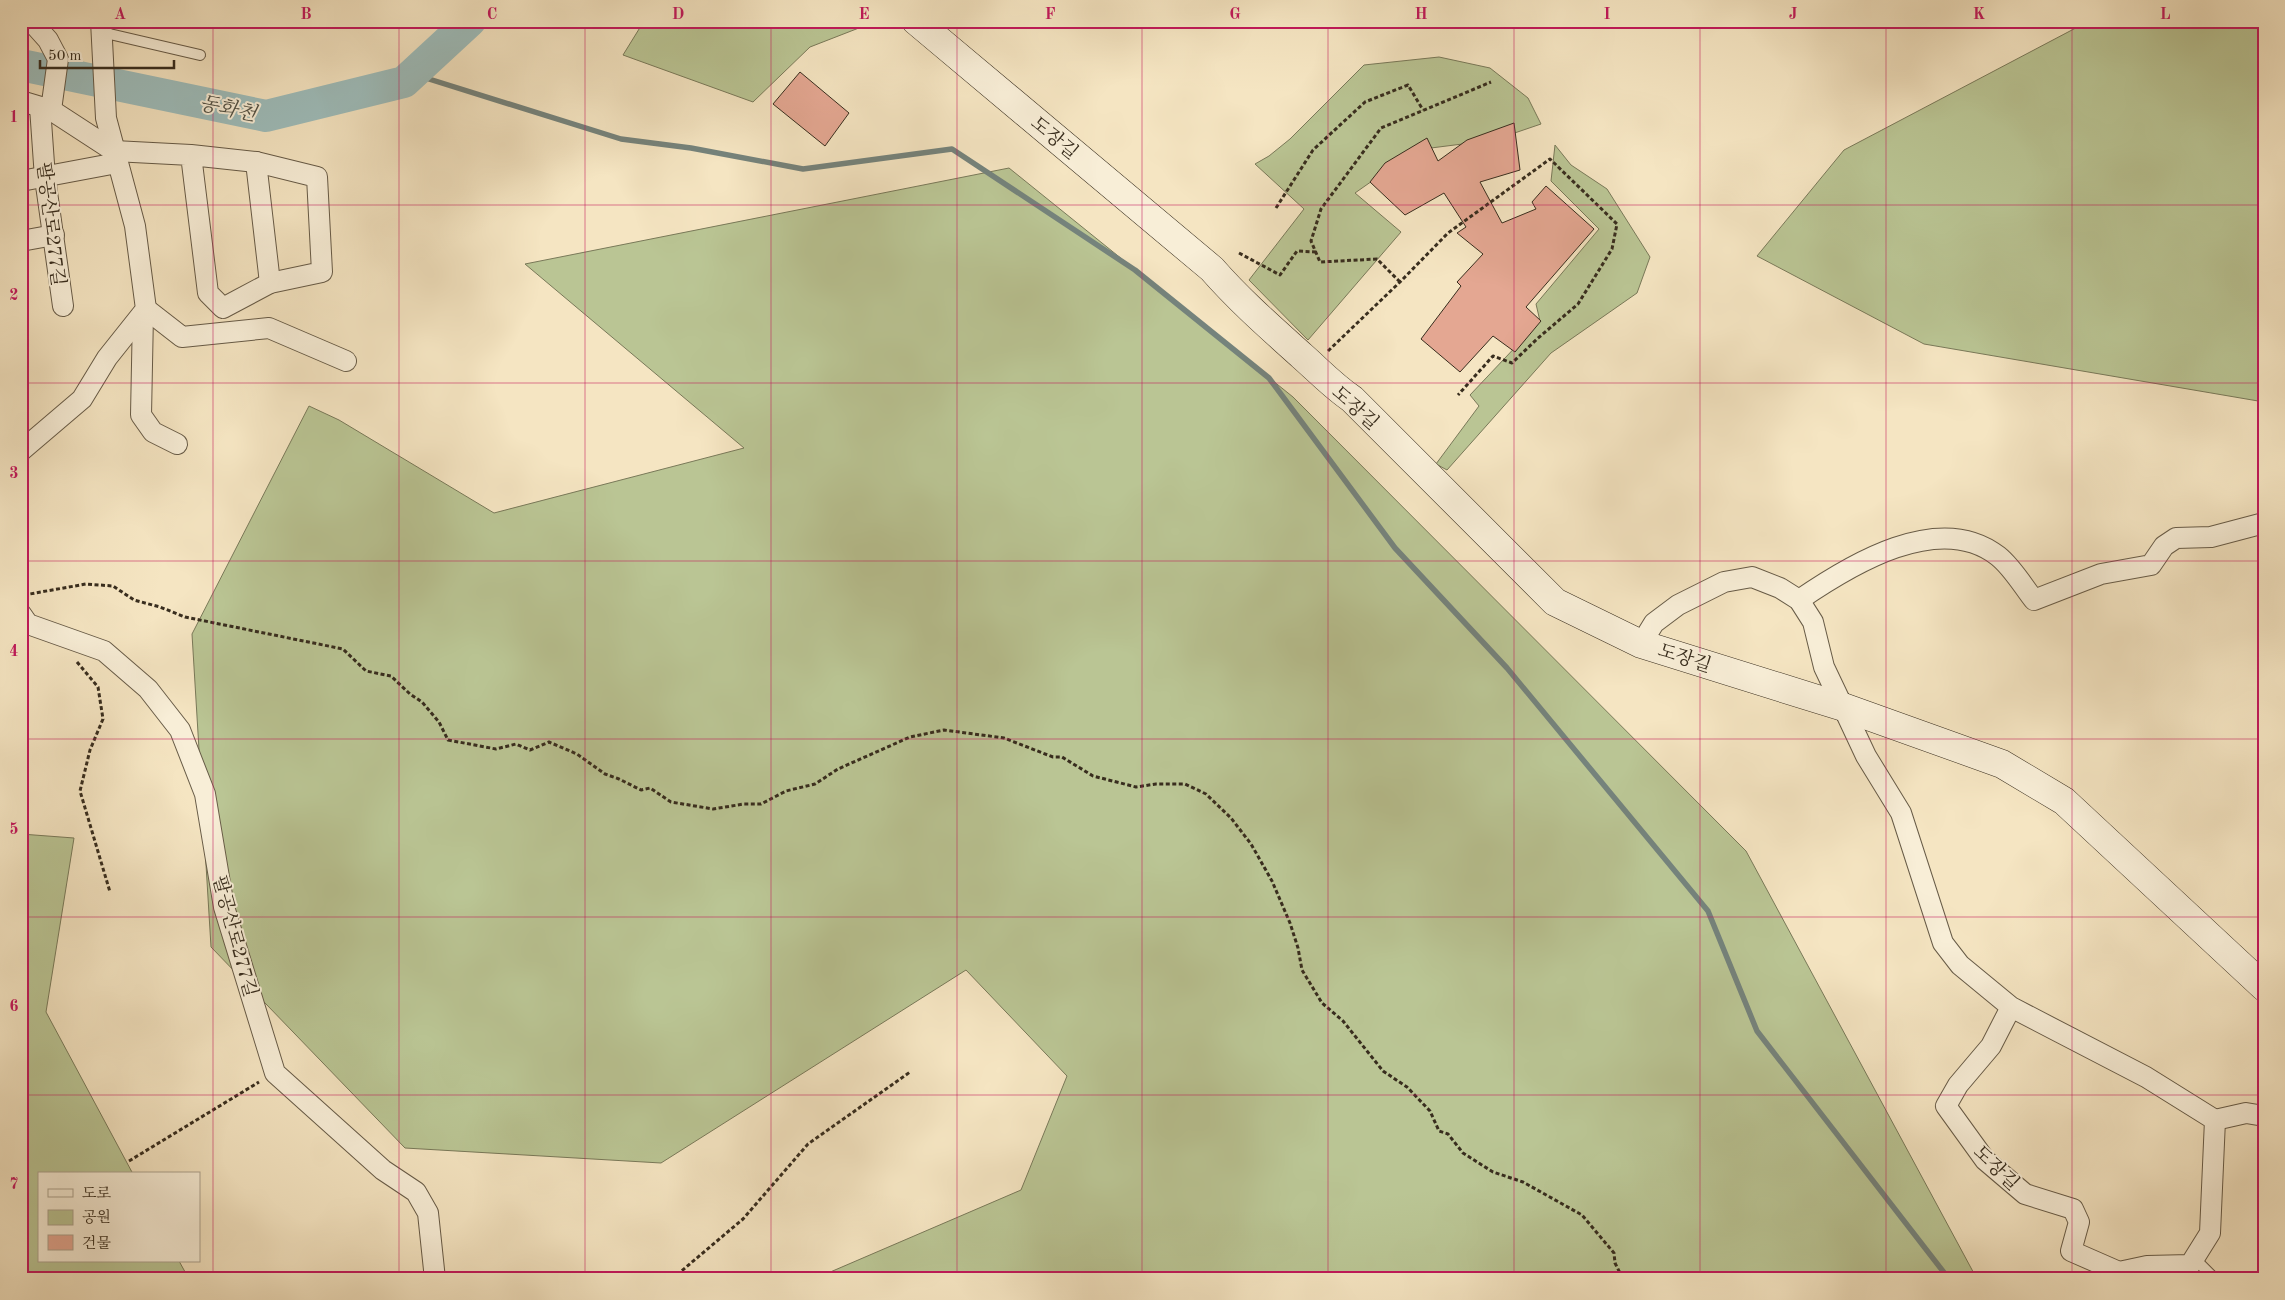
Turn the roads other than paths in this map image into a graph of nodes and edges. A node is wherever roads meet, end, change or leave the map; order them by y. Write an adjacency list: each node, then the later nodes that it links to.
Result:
1 (31, 21): 6 (street, 팔공산로277길)
2 (916, 21): 23 (street, 도장길)
3 (102, 33): 4 (lane); 8 (street)
4 (200, 55)
5 (21, 101): 6 (street)
6 (46, 109): 8 (street); 10 (street, 팔공산로277길)
7 (191, 155): 8 (street); 9 (street); 14 (street)
8 (116, 157): 10 (street); 16 (street)
9 (256, 162): 14 (street); 14 (street)
10 (45, 178): 11 (street); 12 (street, 팔공산로277길)
11 (21, 181)
12 (54, 235): 13 (street); 15 (street, 팔공산로277길)
13 (21, 240)
14 (270, 283)
15 (63, 306)
16 (144, 312): 17 (street); 18 (street); 19 (street)
17 (346, 361)
18 (177, 444)
19 (21, 451)
20 (2264, 523): 21 (street)
21 (1799, 600): 23 (street); 24 (street)
22 (21, 614): 30 (street, 팔공산로277길)
23 (1641, 644): 24 (street, 도장길)
24 (1843, 707): 25 (street, 도장길); 26 (street)
25 (2264, 987)
26 (2011, 1007): 28 (street); 29 (street, 도장길)
27 (2264, 1116): 28 (street)
28 (2215, 1120): 29 (street)
29 (2194, 1258): 31 (lane)
30 (435, 1279)
31 (2215, 1279)

